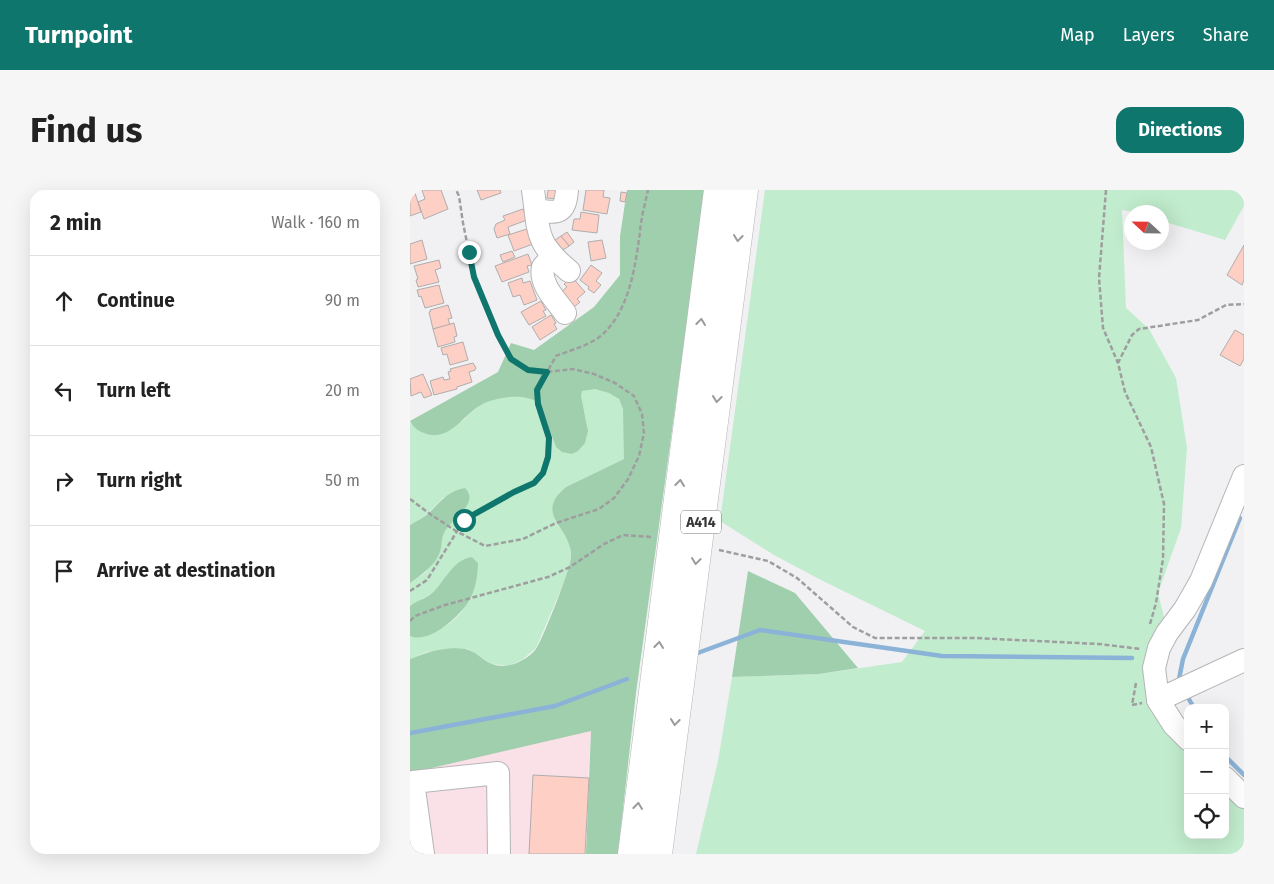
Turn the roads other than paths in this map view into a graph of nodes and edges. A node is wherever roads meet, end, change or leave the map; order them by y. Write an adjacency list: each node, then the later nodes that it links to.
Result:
1 (567, 190): 4 (street)
2 (718, 190): 16 (highway, A414, one-way to 2)
3 (744, 190): 17 (highway, A414, one-way to 17)
4 (534, 200): 5 (street)
5 (565, 313)
6 (1244, 476): 8 (street)
7 (1244, 496): 8 (street)
8 (1228, 512): 10 (street)
9 (1244, 660): 10 (street)
10 (1158, 700): 11 (street)
11 (1184, 735)
12 (1229, 782): 13 (street)
13 (1244, 797)
14 (423, 854): 15 (street)
15 (499, 854)
16 (632, 854)
17 (658, 854)

